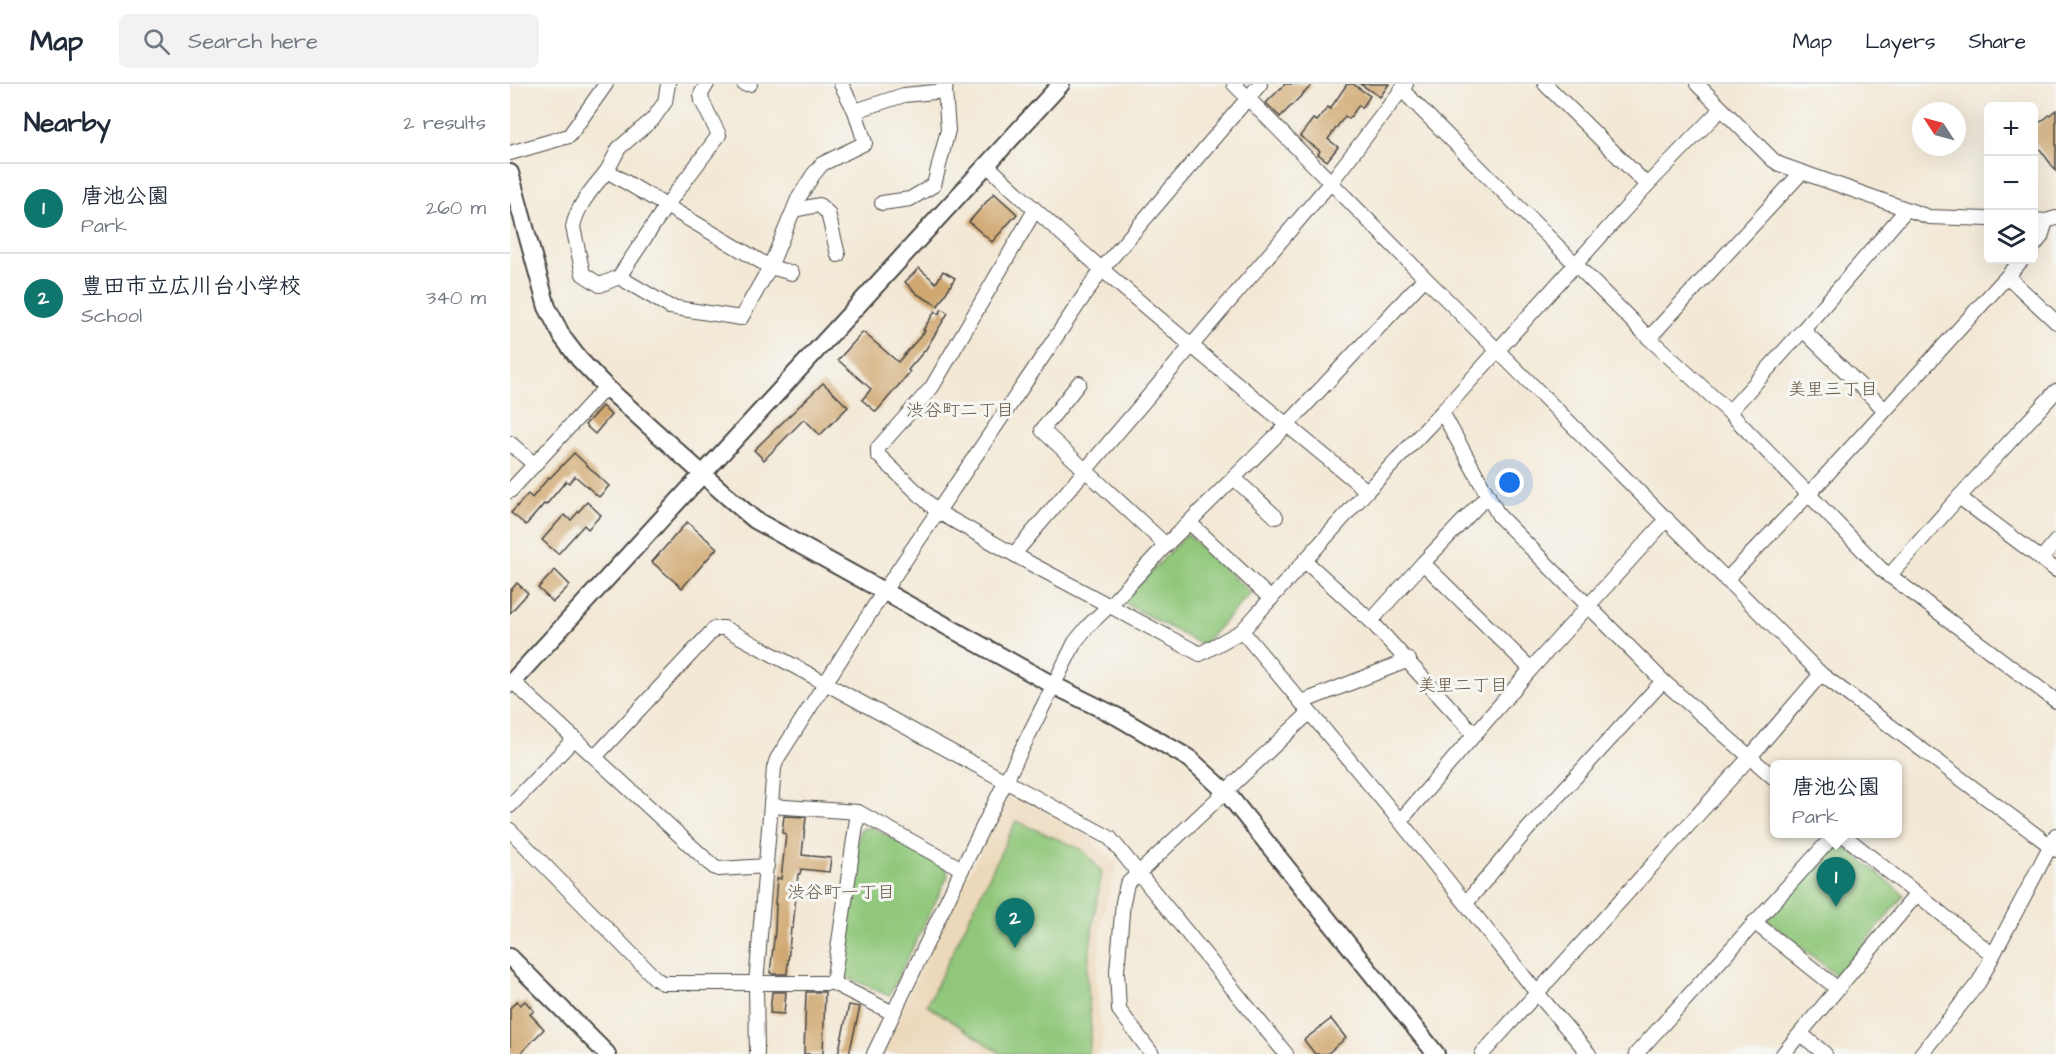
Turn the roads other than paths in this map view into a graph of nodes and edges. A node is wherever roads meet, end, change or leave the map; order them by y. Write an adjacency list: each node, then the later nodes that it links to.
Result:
1 (606, 84): 17 (street)
2 (668, 84): 19 (street)
3 (707, 84): 25 (street)
4 (744, 84): 5 (street)
5 (750, 84)
6 (841, 84): 16 (street)
7 (1061, 84): 18 (street)
8 (1234, 84): 14 (street)
9 (1260, 84): 14 (street)
10 (1545, 84): 23 (street)
11 (1697, 84): 15 (street)
12 (946, 87): 16 (street); 24 (street)
13 (1404, 87): 22 (street); 33 (street)
14 (1248, 99): 22 (street); 36 (street)
15 (1721, 108): 20 (street); 23 (street)
16 (855, 111): 26 (street)
17 (510, 153)
18 (987, 165): 27 (street); 56 (street)
19 (607, 171): 25 (street); 38 (street)
20 (1802, 172): 28 (street); 43 (street)
21 (510, 173): 47 (street)
22 (1331, 182): 40 (street); 44 (street)
23 (1647, 185): 33 (street)
24 (882, 203)
25 (666, 206): 35 (street); 38 (street)
26 (794, 210): 32 (street); 35 (street)
27 (1035, 210): 36 (street); 63 (street)
28 (1906, 210): 29 (street); 42 (street)
29 (1984, 219)
30 (2045, 220): 31 (street)
31 (2038, 241)
32 (838, 255)
33 (1575, 264): 43 (street); 45 (street)
34 (2019, 264): 39 (street)
35 (770, 267): 37 (street); 38 (street)
36 (1102, 268): 44 (street); 63 (street)
37 (792, 273)
38 (619, 277)
39 (2008, 277): 41 (street); 49 (street)
40 (1425, 278): 45 (street); 52 (street)
41 (2056, 322)
42 (1803, 330): 49 (street); 51 (street)
43 (1649, 338): 51 (street)
44 (1193, 345): 52 (street); 55 (street)
45 (1498, 350): 50 (street); 65 (street)
46 (1079, 383): 55 (street)
47 (606, 387): 54 (street); 56 (street)
48 (2056, 391): 62 (street)
49 (1884, 410): 61 (street)
50 (1442, 412): 59 (street); 60 (street)
51 (1729, 412): 61 (street)
52 (1287, 425): 57 (street); 59 (street)
53 (510, 443): 54 (street)
54 (535, 465): 58 (street)
55 (1085, 469): 68 (street); 69 (street)
56 (703, 475): 76 (street); 86 (street)
57 (1234, 478): 64 (street); 66 (street)
58 (510, 491)
59 (1367, 491): 71 (street)
60 (1488, 495): 72 (street); 79 (street)
61 (1808, 495): 74 (street); 75 (street)
62 (1959, 497): 70 (street); 74 (street)
63 (938, 512): 69 (street); 76 (street)
64 (1276, 517)
65 (1667, 519): 75 (street); 79 (street)
66 (1190, 523): 68 (street); 77 (street)
67 (2056, 542): 70 (street)
68 (1166, 545): 78 (street)
69 (1014, 554): 78 (street)
70 (2041, 559): 73 (street)
71 (1305, 561): 77 (street); 80 (street)
72 (1423, 563): 80 (street); 83 (street)
73 (2056, 570)
74 (1889, 576): 89 (street)
75 (1726, 580): 84 (street)
76 (884, 591): 87 (street); 88 (street)
77 (1271, 599): 81 (street)
78 (1109, 606): 81 (street); 88 (street)
79 (1588, 607): 83 (street); 85 (street)
80 (1371, 621): 82 (street)
81 (1242, 631): 90 (street)
82 (1408, 660): 90 (street); 91 (street)
83 (1531, 669): 91 (street)
84 (1821, 674): 94 (street); 105 (street)
85 (1663, 681): 94 (street); 110 (street)
86 (511, 682): 92 (street)
87 (826, 683): 93 (street); 96 (street); 99 (street)
88 (1053, 685): 96 (street); 97 (street)
89 (2056, 701)
90 (1306, 707): 97 (street); 101 (street)
91 (1474, 734): 101 (street)
92 (575, 738): 93 (street); 98 (street)
93 (595, 757): 106 (street)
94 (1749, 758): 95 (street); 117 (street)
95 (1770, 775)
96 (1007, 782): 107 (street); 108 (street)
97 (1226, 792): 108 (street); 125 (street)
98 (510, 806)
99 (771, 806): 100 (street); 106 (street)
100 (858, 812): 107 (street); 114 (street)
101 (1400, 822): 110 (street)
102 (510, 830): 115 (street)
103 (1831, 838): 111 (street)
104 (1847, 838): 109 (street)
105 (2054, 844): 112 (street)
106 (767, 866): 115 (street)
107 (962, 869): 118 (street)
108 (1140, 873): 123 (street); 124 (street)
109 (1916, 895): 112 (street); 116 (street)
110 (1466, 903): 117 (street)
111 (1754, 922): 116 (street); 128 (street)
112 (1993, 955): 131 (street)
113 (510, 957): 120 (street)
114 (833, 983): 115 (street); 118 (street)
115 (756, 984): 121 (street)
116 (1838, 989): 119 (street)
117 (1537, 993): 126 (street); 127 (street)
118 (893, 1013): 122 (street)
119 (1801, 1034): 129 (street); 130 (street)
120 (607, 1054)
121 (757, 1054)
122 (874, 1054)
123 (1152, 1054)
124 (1286, 1054)
125 (1436, 1054)
126 (1482, 1054)
127 (1589, 1054)
128 (1636, 1054)
129 (1783, 1054)
130 (1825, 1054)
131 (1921, 1054)

